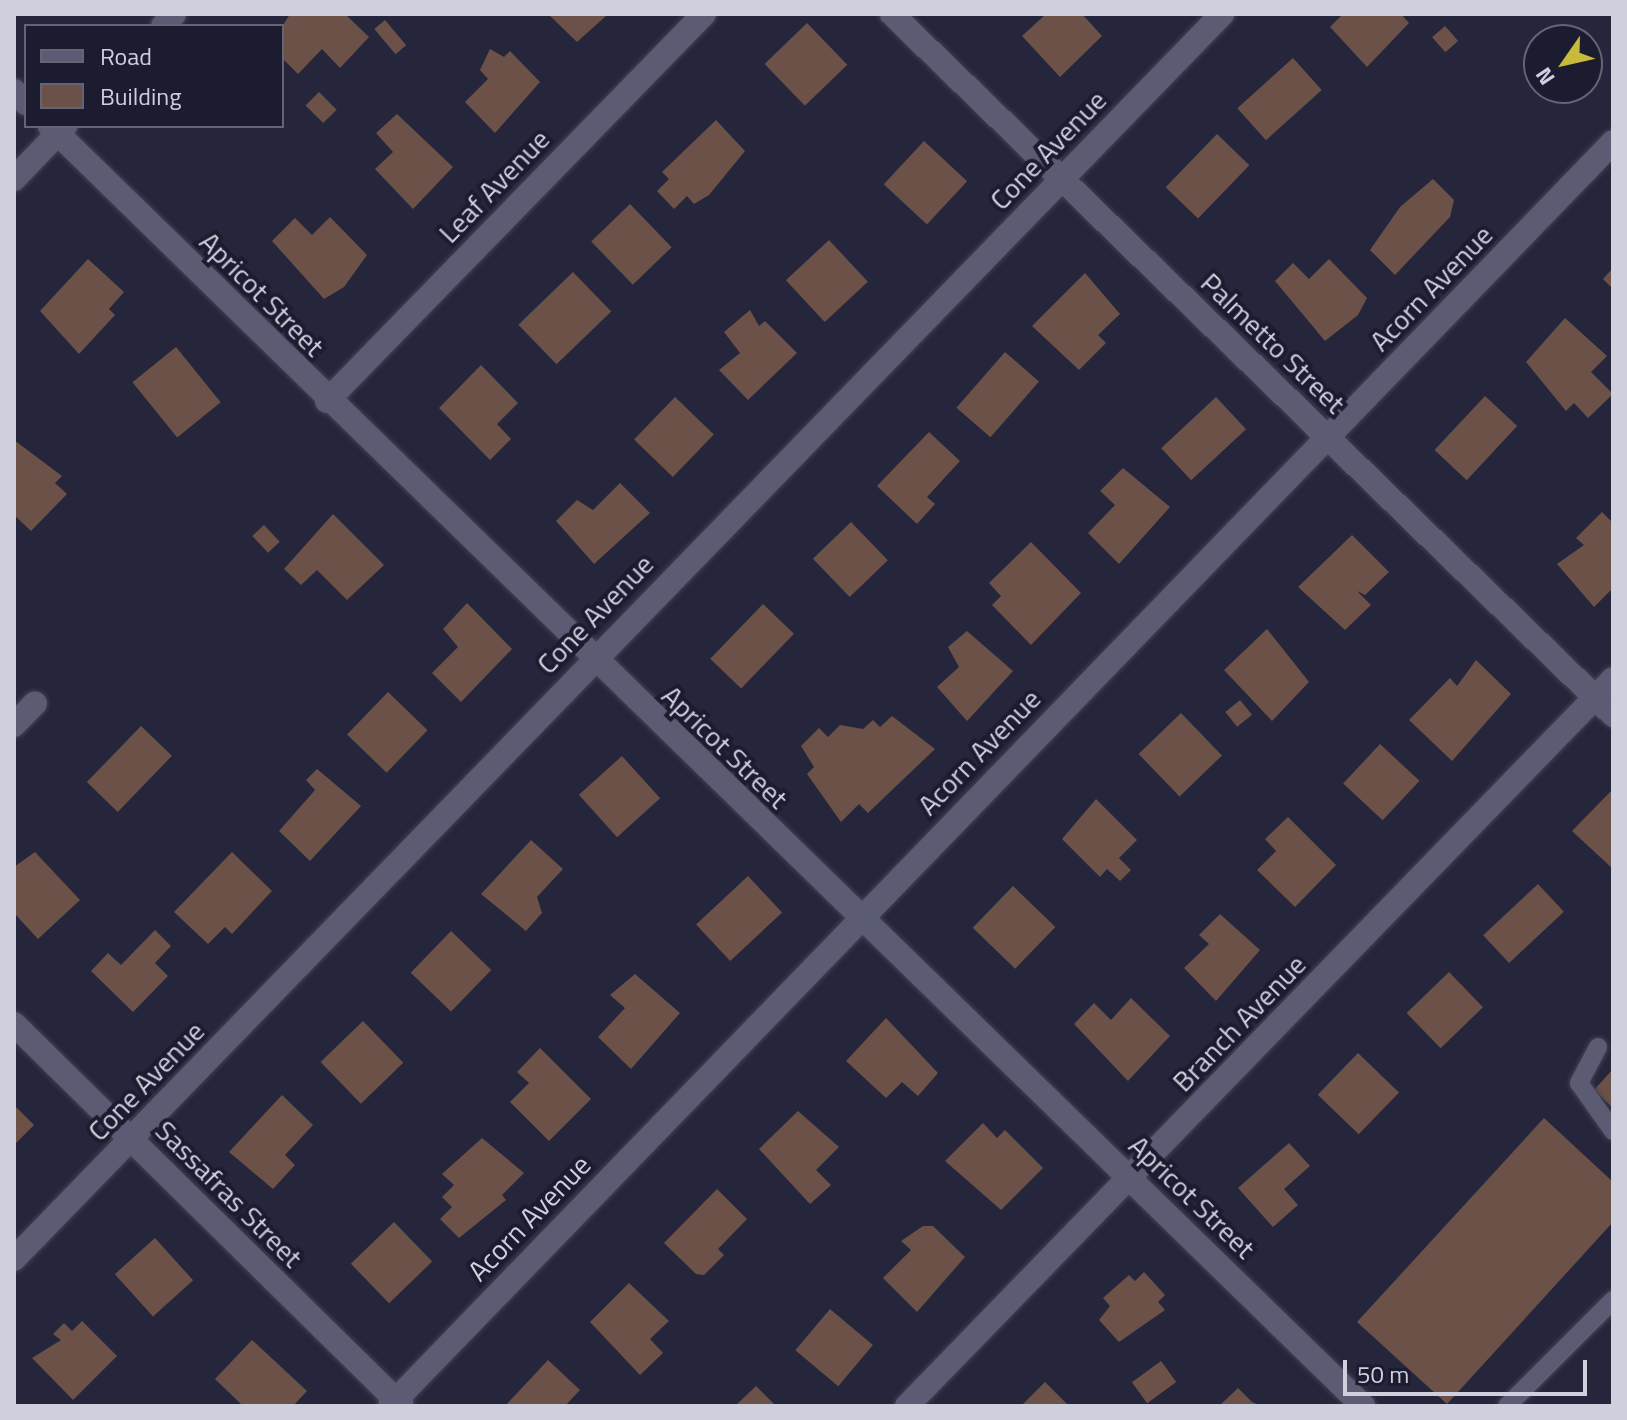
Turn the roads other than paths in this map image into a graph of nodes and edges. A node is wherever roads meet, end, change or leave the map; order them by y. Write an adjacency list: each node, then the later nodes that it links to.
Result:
1 (704, 14): 8 (street, Leaf Avenue)
2 (892, 14): 7 (street, Palmetto Street)
3 (1222, 14): 7 (street, Cone Avenue)
4 (58, 129): 6 (street); 8 (street, Apricot Street)
5 (1613, 142): 9 (street, Acorn Avenue)
6 (14, 179)
7 (1061, 180): 9 (street, Palmetto Street); 10 (street, Cone Avenue)
8 (327, 401): 10 (street, Apricot Street)
9 (1328, 438): 12 (street, Palmetto Street); 16 (street, Acorn Avenue)
10 (591, 660): 16 (street, Apricot Street); 20 (street, Cone Avenue)
11 (1613, 679): 12 (street, Branch Avenue)
12 (1594, 699): 14 (street, Palmetto Street); 21 (street, Branch Avenue)
13 (35, 703): 15 (street)
14 (1613, 715)
15 (14, 725)
16 (861, 917): 21 (street, Apricot Street); 24 (street, Acorn Avenue)
17 (14, 1024): 20 (street, Sassafras Street)
18 (1598, 1047): 19 (lane)
19 (1613, 1131)
20 (132, 1139): 22 (street, Cone Avenue); 24 (street, Sassafras Street)
21 (1130, 1179): 25 (street, Branch Avenue); 26 (street, Apricot Street)
22 (14, 1259)
23 (1613, 1300): 27 (lane)
24 (396, 1404)
25 (907, 1406)
26 (1363, 1406)
27 (1507, 1406)

